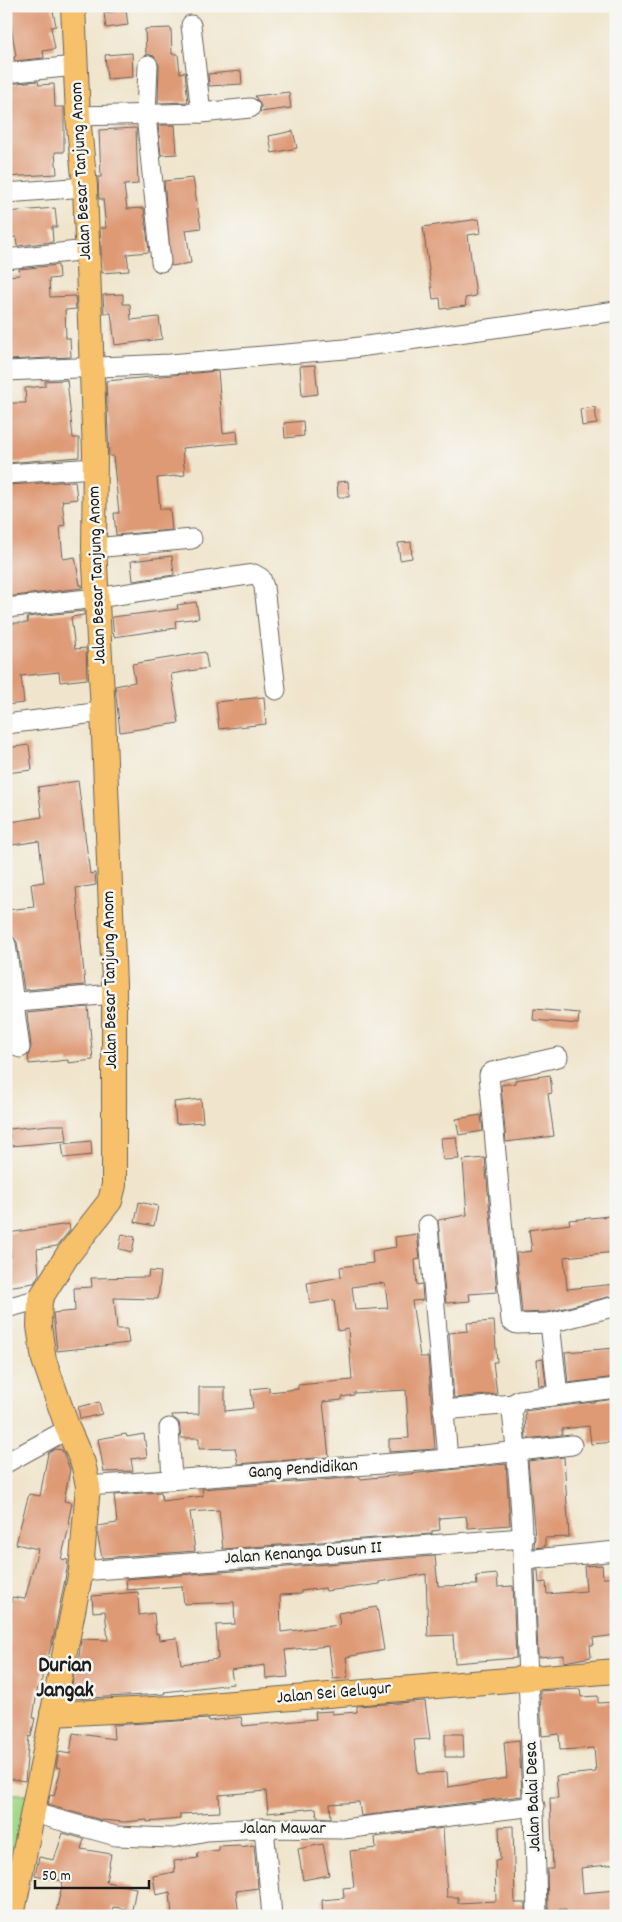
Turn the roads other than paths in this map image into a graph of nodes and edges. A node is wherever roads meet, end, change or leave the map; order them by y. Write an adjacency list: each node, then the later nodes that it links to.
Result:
1 (73, 6): 4 (main road, Jalan Besar Tanjung Anom)
2 (191, 25): 7 (street)
3 (148, 65): 8 (street)
4 (75, 66): 5 (street); 9 (main road, Jalan Besar Tanjung Anom)
5 (6, 73)
6 (250, 108): 7 (street)
7 (201, 113): 8 (street)
8 (146, 114): 9 (street); 14 (street)
9 (78, 116): 10 (main road, Jalan Besar Tanjung Anom)
10 (85, 188): 11 (street); 12 (main road, Jalan Besar Tanjung Anom)
11 (6, 194)
12 (87, 250): 13 (street); 16 (main road, Jalan Besar Tanjung Anom)
13 (6, 259)
14 (161, 262)
15 (616, 311): 16 (street)
16 (90, 368): 17 (street); 18 (main road, Jalan Besar Tanjung Anom)
17 (6, 371)
18 (94, 468): 19 (street); 21 (main road, Jalan Besar Tanjung Anom)
19 (6, 474)
20 (192, 540): 21 (street)
21 (94, 548): 22 (main road, Jalan Besar Tanjung Anom)
22 (97, 598): 23 (street); 24 (street); 25 (main road, Jalan Besar Tanjung Anom)
23 (6, 608)
24 (276, 690)
25 (103, 712): 26 (street); 28 (main road, Jalan Besar Tanjung Anom)
26 (6, 724)
27 (6, 944): 29 (street)
28 (114, 989): 29 (street); 33 (main road, Jalan Besar Tanjung Anom)
29 (10, 998): 30 (street)
30 (20, 1048)
31 (558, 1057): 36 (street)
32 (428, 1225): 40 (street)
33 (40, 1299): 35 (street); 42 (main road)
34 (616, 1306): 36 (street)
35 (6, 1308)
36 (550, 1323): 38 (street)
37 (616, 1388): 38 (street)
38 (558, 1395): 39 (street)
39 (514, 1404): 40 (street); 44 (street, Jalan Balai Desa)
40 (443, 1410): 45 (street)
41 (169, 1428): 47 (street)
42 (68, 1429): 46 (street); 48 (main road)
43 (572, 1446): 44 (street, Gang Pendidikan)
44 (518, 1450): 45 (street, Gang Pendidikan); 49 (street, Jalan Balai Desa)
45 (448, 1459): 47 (street, Gang Pendidikan)
46 (6, 1462)
47 (172, 1480): 48 (street, Gang Pendidikan)
48 (88, 1486): 52 (main road)
49 (524, 1538): 51 (street, Jalan Balai Desa); 52 (street, Jalan Kenanga Dusun II)
50 (616, 1551): 51 (street)
51 (524, 1560): 54 (street, Jalan Balai Desa)
52 (81, 1571): 55 (main road)
53 (616, 1671): 54 (main road, Jalan Sei Gelugur)
54 (528, 1679): 55 (main road, Jalan Sei Gelugur); 56 (street, Jalan Balai Desa)
55 (52, 1714): 57 (main road)
56 (535, 1806): 58 (street, Jalan Mawar); 61 (street, Jalan Balai Desa)
57 (34, 1813): 58 (street, Jalan Mawar); 59 (main road)
58 (264, 1828): 60 (street)
59 (12, 1916)
60 (272, 1916)
61 (537, 1916)

